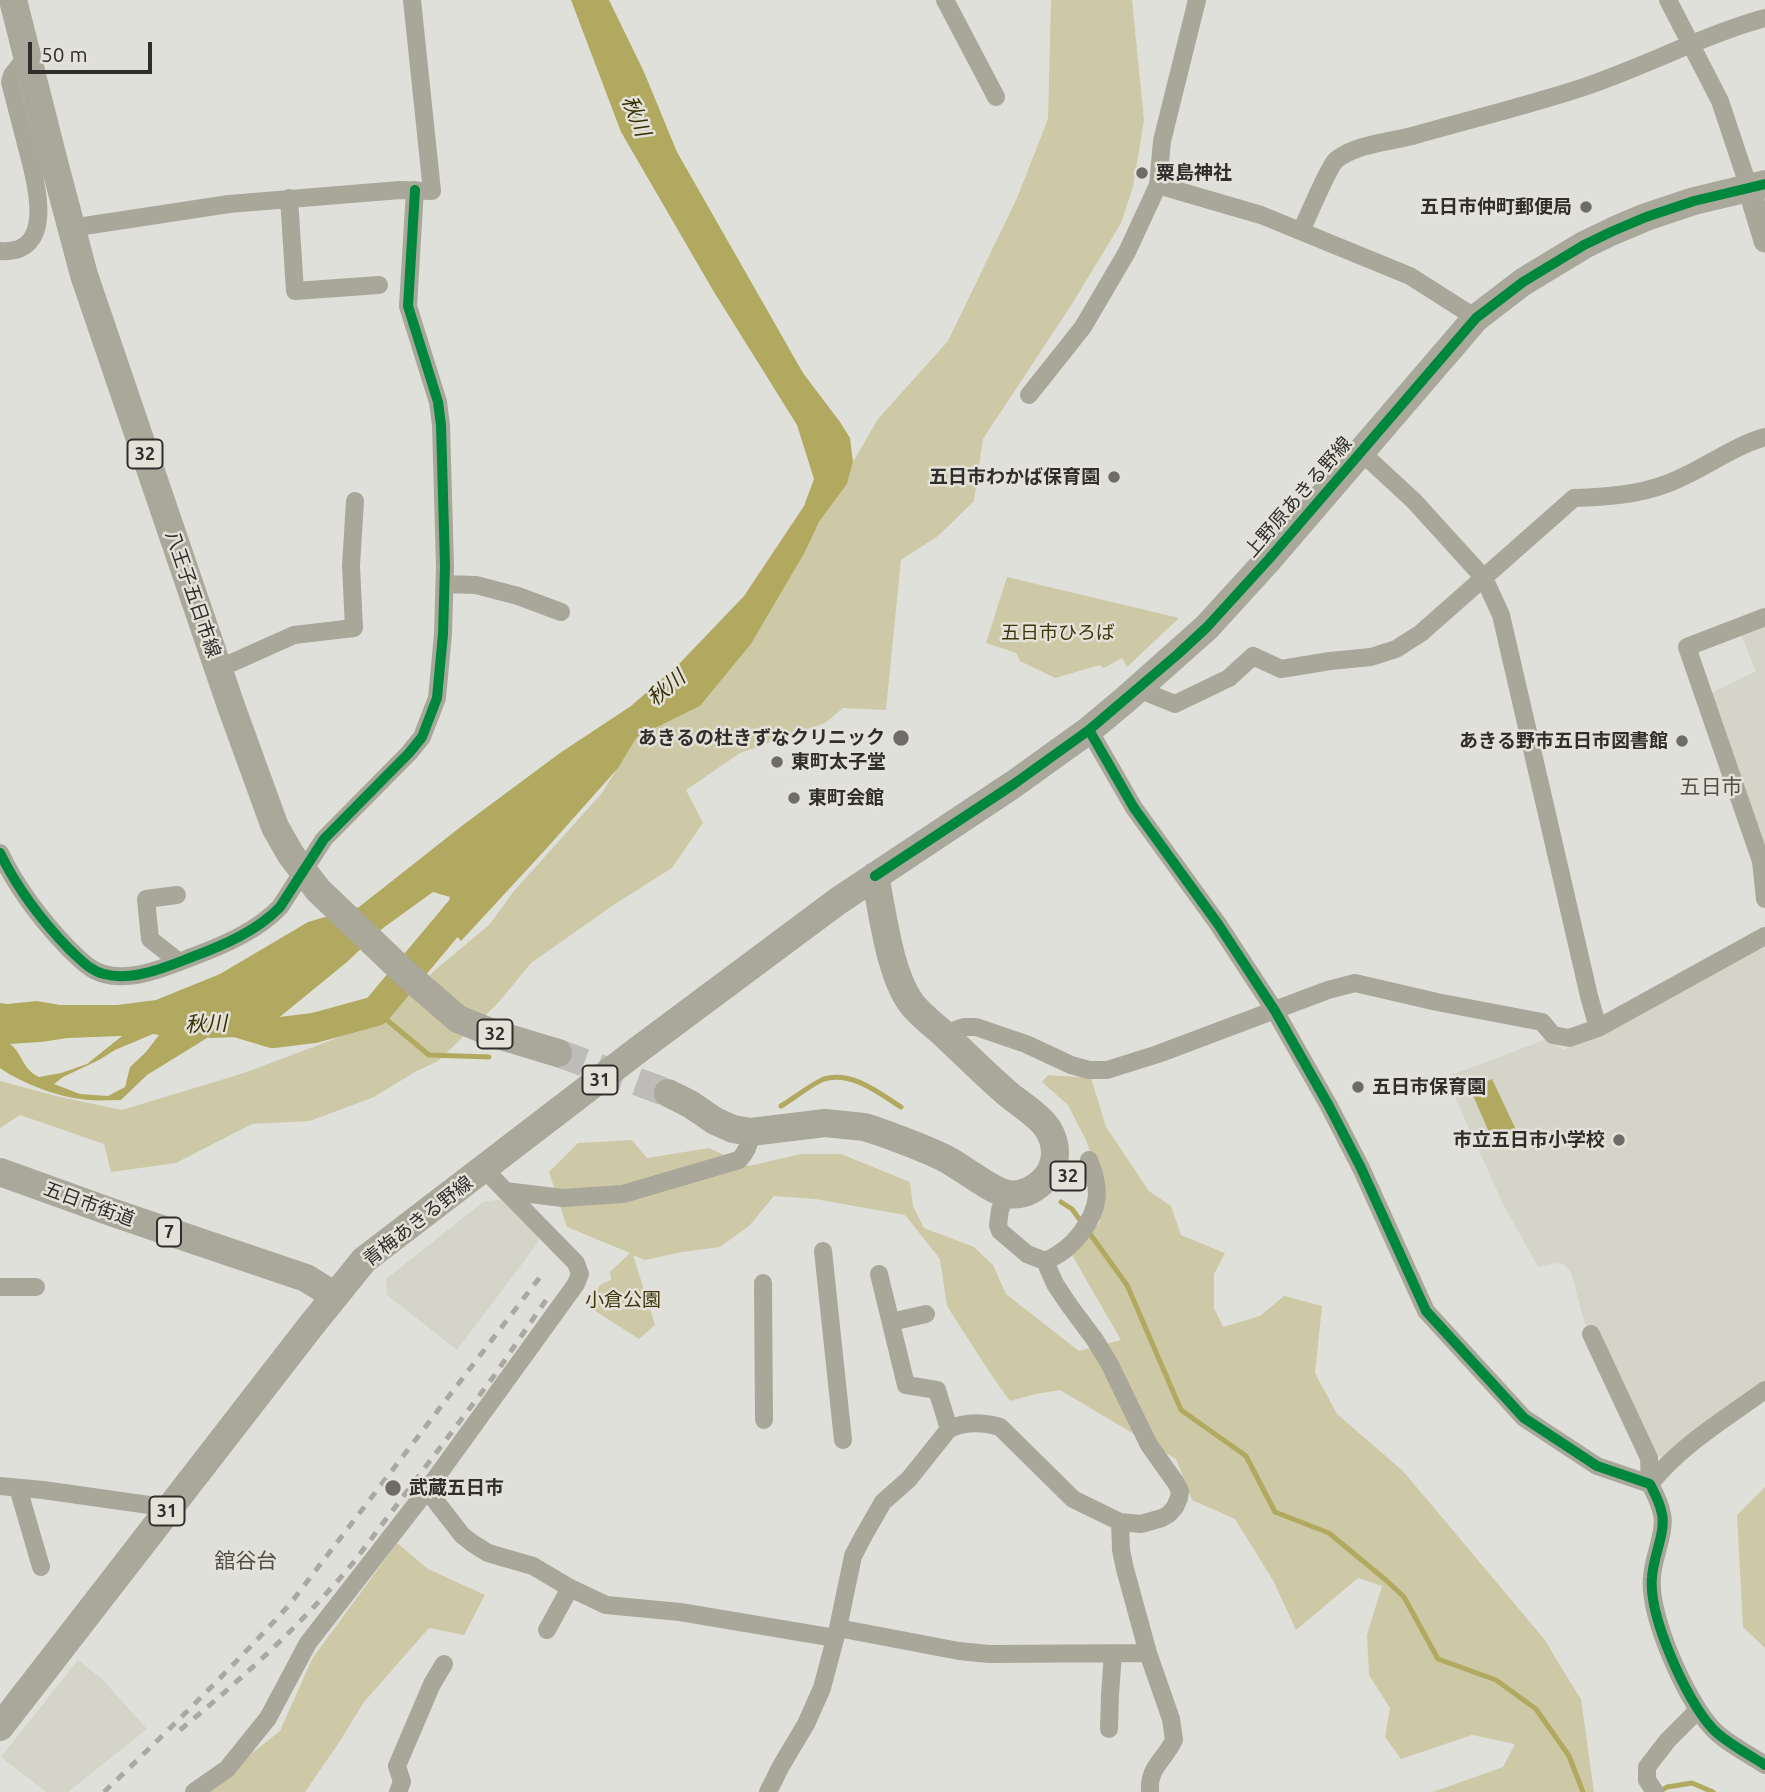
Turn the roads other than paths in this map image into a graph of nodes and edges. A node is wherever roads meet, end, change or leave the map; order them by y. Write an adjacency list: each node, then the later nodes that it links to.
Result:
1 (13, 0): 8 (main road, 八王子五日市線 / 32)
2 (412, 0): 12 (street)
3 (945, 0): 9 (street)
4 (1197, 0): 10 (street)
5 (1668, 0): 7 (street)
6 (1765, 18): 7 (street)
7 (1690, 43): 11 (street); 15 (street)
8 (27, 56): 14 (main road, 八王子五日市線 / 32); 17 (street)
9 (996, 97)
10 (1158, 185): 15 (street); 20 (street)
11 (1757, 186): 16 (street); 19 (main road, 上野原あきる野線)
12 (415, 190): 13 (street); 25 (street)
13 (289, 198): 14 (street); 18 (street)
14 (71, 228): 28 (main road, 八王子五日市線 / 32)
15 (1301, 231): 19 (street)
16 (1765, 241)
17 (0, 251)
18 (379, 285)
19 (1476, 318): 22 (main road, 上野原あきる野線)
20 (1029, 395)
21 (1765, 437): 24 (street)
22 (1361, 452): 24 (street); 29 (main road, 上野原あきる野線)
23 (355, 501): 28 (street)
24 (1483, 578): 29 (street); 39 (street)
25 (444, 584): 26 (street); 33 (street)
26 (561, 612)
27 (1765, 617): 35 (street)
28 (218, 669): 33 (main road, 八王子五日市線 / 32)
29 (1138, 689): 30 (main road, 上野原あきる野線)
30 (1089, 730): 32 (main road, 上野原あきる野線); 38 (street)
31 (0, 853): 37 (street)
32 (875, 876): 40 (main road, 32); 45 (main road, 青梅あきる野線 / 31)
33 (311, 881): 37 (street); 41 (main road, 八王子五日市線 / 32)
34 (177, 895): 37 (street)
35 (1765, 899)
36 (1765, 936): 39 (street)
37 (179, 962)
38 (1275, 1011): 39 (street); 40 (street); 63 (street)
39 (1598, 1028)
40 (944, 1034): 48 (main road, 32)
41 (558, 1053)
42 (668, 1093): 43 (main road)
43 (751, 1132): 47 (street); 48 (main road)
44 (1089, 1160): 50 (street)
45 (484, 1169): 47 (street); 55 (main road, 青梅あきる野線 / 31)
46 (0, 1172): 55 (main road, 五日市街道 / 7)
47 (505, 1191): 65 (street)
48 (1003, 1202): 50 (street)
49 (823, 1251): 62 (street)
50 (1045, 1261): 67 (street)
51 (879, 1274): 57 (street)
52 (763, 1283): 60 (street)
53 (0, 1287): 54 (street)
54 (36, 1287)
55 (335, 1296): 66 (main road, 青梅あきる野線 / 31)
56 (926, 1314): 57 (street)
57 (891, 1322): 61 (street)
58 (1591, 1334): 63 (street)
59 (1765, 1390): 63 (street)
60 (764, 1420)
61 (949, 1429): 67 (street); 71 (street)
62 (843, 1440)
63 (1650, 1484): 75 (street)
64 (9, 1487): 66 (street); 68 (street)
65 (427, 1490): 69 (street); 79 (street)
66 (170, 1508): 76 (main road, 青梅あきる野線 / 31)
67 (1120, 1522): 73 (street)
68 (41, 1567)
69 (570, 1588): 70 (street); 71 (street)
70 (547, 1630)
71 (836, 1633): 72 (street); 81 (street)
72 (1113, 1653): 73 (street); 77 (street)
73 (1148, 1653): 82 (street)
74 (444, 1664): 80 (street)
75 (1698, 1710): 78 (street); 83 (street)
76 (0, 1727)
77 (1110, 1730)
78 (1765, 1765)
79 (194, 1792)
80 (398, 1792)
81 (768, 1792)
82 (1150, 1792)
83 (1655, 1792)

